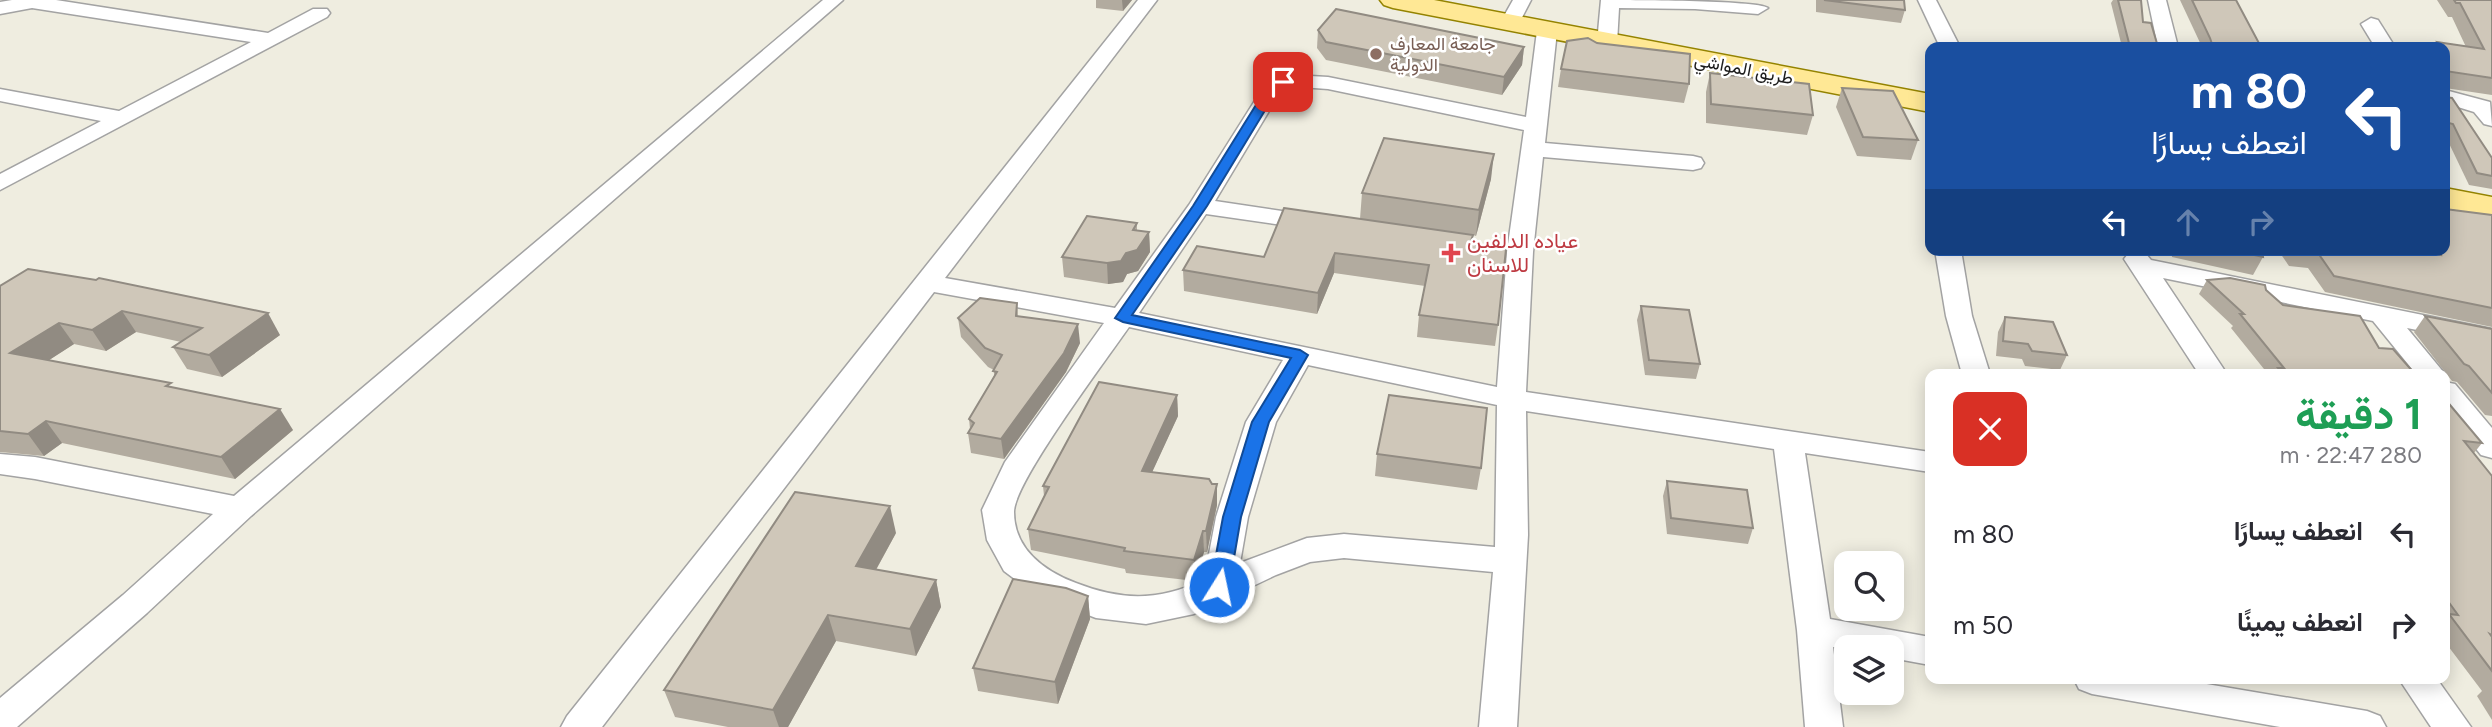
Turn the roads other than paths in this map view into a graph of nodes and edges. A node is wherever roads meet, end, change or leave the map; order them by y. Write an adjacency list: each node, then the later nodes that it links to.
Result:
1 (834, 0): 47 (street)
2 (1148, 0): 33 (street)
3 (1393, 0): 10 (main road, طريق المواشي)
4 (1927, 0): 15 (street)
5 (2157, 0): 16 (street)
6 (16, 1): 8 (street); 14 (street)
7 (1610, 1): 9 (street); 18 (street)
8 (0, 8)
9 (1758, 8)
10 (1516, 12): 13 (main road, طريق المواشي)
11 (320, 13): 14 (street)
12 (2371, 24): 17 (street)
13 (1547, 31): 18 (main road, طريق المواشي); 24 (street)
14 (271, 39): 23 (street)
15 (1948, 42)
16 (2167, 42)
17 (2382, 42)
18 (1607, 43): 21 (main road, طريق المواشي)
19 (0, 95): 23 (street)
20 (2450, 97): 22 (street)
21 (1925, 102)
22 (2491, 114)
23 (122, 118): 26 (street)
24 (1534, 138): 25 (street); 28 (street); 42 (street)
25 (1693, 163)
26 (0, 183)
27 (2450, 199): 29 (main road)
28 (1200, 206): 30 (street); 35 (street)
29 (2492, 207)
30 (1333, 225)
31 (1949, 256): 38 (street)
32 (2136, 258): 34 (street); 39 (street)
33 (926, 283): 35 (street); 55 (street)
34 (2381, 314): 36 (street); 40 (street)
35 (1123, 318): 37 (street); 49 (street)
36 (2492, 337)
37 (1300, 355): 42 (street); 49 (street)
38 (1975, 369)
39 (2210, 369)
40 (2427, 369)
41 (2450, 397): 44 (street)
42 (1511, 400): 43 (street); 48 (street)
43 (1788, 442): 45 (street); 50 (street)
44 (2492, 448)
45 (1925, 461)
46 (0, 464): 47 (street)
47 (240, 509): 54 (street)
48 (1510, 561): 49 (street); 56 (street)
49 (1219, 587)
50 (1814, 630): 51 (street); 57 (street)
51 (1925, 650)
52 (2121, 684): 58 (street)
53 (2421, 684): 59 (street)
54 (0, 720)
55 (580, 727)
56 (1498, 727)
57 (1824, 727)
58 (2367, 727)
59 (2452, 727)

